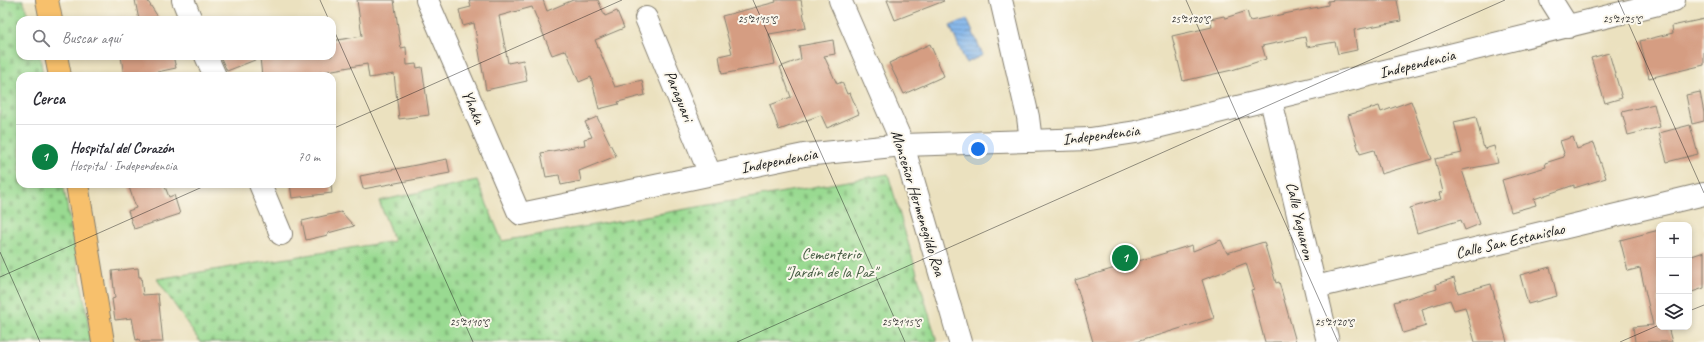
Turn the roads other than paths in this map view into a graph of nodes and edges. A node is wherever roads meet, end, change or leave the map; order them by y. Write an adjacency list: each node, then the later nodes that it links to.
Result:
1 (47, 0): 8 (main road)
2 (183, 0): 9 (street)
3 (427, 0): 23 (street, Yhaka)
4 (840, 0): 18 (street, Monseñor Hermenegildo Roa)
5 (1001, 0): 17 (street)
6 (1551, 0): 11 (street)
7 (1674, 0): 11 (street, Independencia)
8 (49, 16)
9 (189, 16)
10 (646, 18): 19 (street, Paraguari)
11 (1568, 26): 16 (street, Independencia)
12 (57, 60): 14 (main road)
13 (208, 60): 15 (street)
14 (59, 72)
15 (212, 72)
16 (1271, 100): 17 (street, Independencia); 25 (street, Calle Yaguaron)
17 (1031, 142): 18 (street, Independencia)
18 (903, 145): 19 (street, Independencia); 27 (street, Monseñor Hermenegildo Roa)
19 (710, 174): 23 (street, Independencia)
20 (78, 188): 26 (main road)
21 (262, 188): 24 (street)
22 (1704, 194): 25 (street, Calle San Estanislao)
23 (519, 213)
24 (281, 234)
25 (1316, 287): 28 (street, Calle Yaguaron)
26 (103, 342)
27 (960, 342)
28 (1328, 342)

